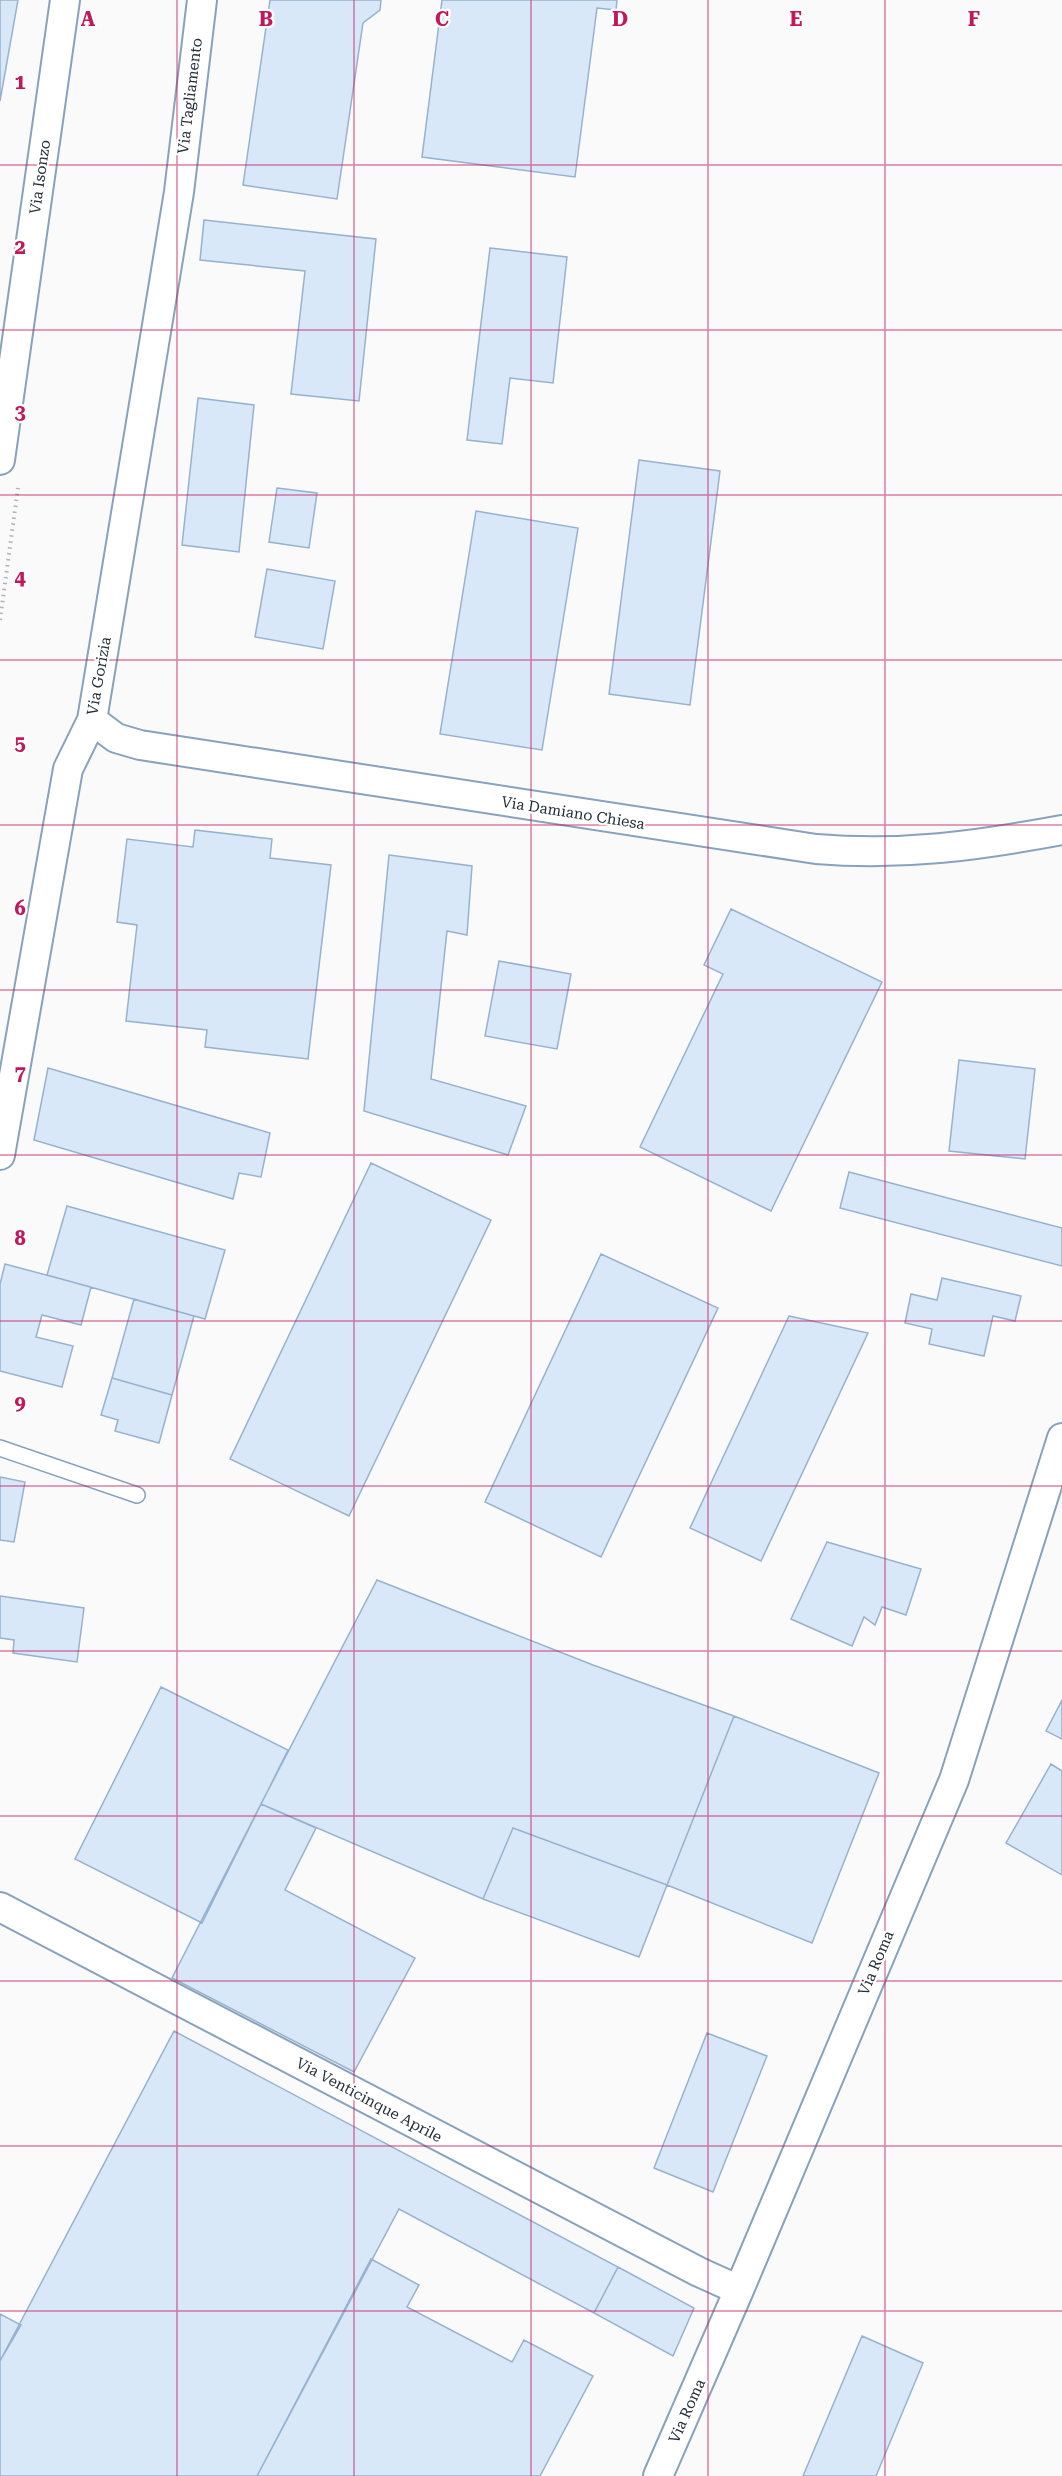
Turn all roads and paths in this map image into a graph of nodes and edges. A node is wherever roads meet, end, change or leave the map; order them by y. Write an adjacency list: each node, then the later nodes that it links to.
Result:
1 (65, 0): 4 (street, Via Isonzo)
2 (202, 0): 3 (street, Via Tagliamento)
3 (179, 192): 5 (street, Via Gorizia)
4 (0, 460)
5 (92, 720): 6 (street, Via Damiano Chiesa); 7 (street, Via Gorizia)
6 (1062, 830)
7 (0, 1155)
8 (1062, 1438): 12 (street, Via Roma)
9 (0, 1448): 10 (lane)
10 (137, 1495)
11 (0, 1907): 12 (street, Via Venticinque Aprile)
12 (740, 2290): 13 (street, Via Roma)
13 (658, 2476)

